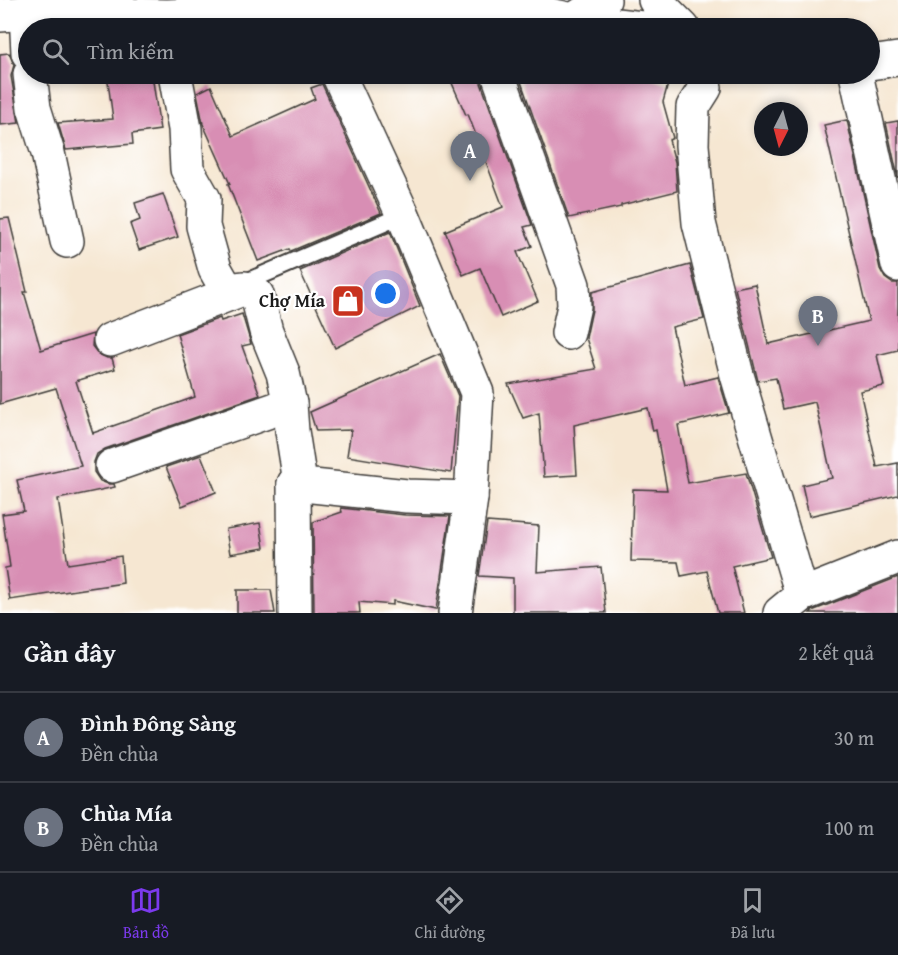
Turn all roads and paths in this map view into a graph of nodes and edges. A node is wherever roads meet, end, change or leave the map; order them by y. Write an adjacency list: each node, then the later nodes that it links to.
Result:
1 (604, 0): 9 (street)
2 (655, 0): 10 (street)
3 (423, 2): 4 (street); 7 (street)
4 (486, 11): 8 (street)
5 (13, 14): 6 (street)
6 (90, 18)
7 (325, 18)
8 (554, 18)
9 (576, 18)
10 (673, 18)
11 (898, 59): 12 (street)
12 (880, 62)
13 (31, 84): 20 (street)
14 (178, 84): 22 (street)
15 (343, 84): 19 (street)
16 (502, 84): 23 (street)
17 (704, 84): 30 (street)
18 (858, 84): 21 (street)
19 (403, 215): 22 (lane); 28 (street)
20 (67, 241)
21 (898, 265)
22 (234, 290): 24 (street); 25 (street)
23 (568, 333)
24 (110, 340)
25 (290, 404): 26 (street); 27 (street)
26 (112, 466)
27 (294, 484): 28 (street); 31 (street)
28 (471, 498): 32 (street)
29 (898, 557): 30 (street)
30 (791, 604)
31 (295, 613)
32 (455, 613)

